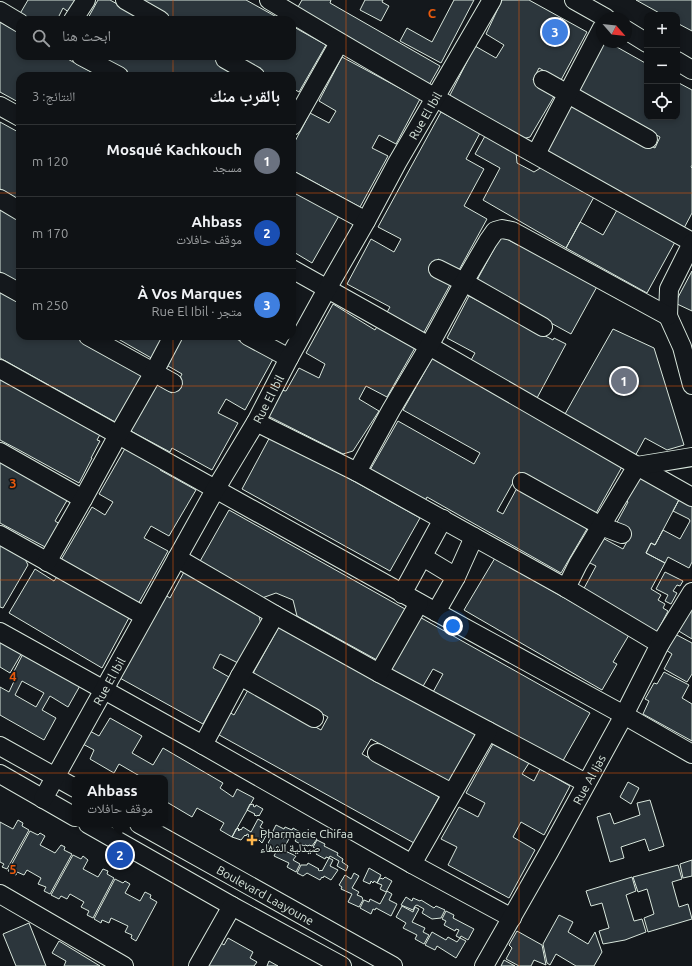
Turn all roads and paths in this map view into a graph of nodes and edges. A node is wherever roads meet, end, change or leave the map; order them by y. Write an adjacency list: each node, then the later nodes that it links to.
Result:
1 (86, 0): 8 (street)
2 (125, 0): 9 (street)
3 (269, 0): 10 (street)
4 (492, 0): 25 (street, Rue El Ibil)
5 (574, 0): 7 (street)
6 (0, 11): 12 (street)
7 (596, 12)
8 (76, 16)
9 (153, 16)
10 (295, 16)
11 (296, 17): 16 (street)
12 (16, 21)
13 (632, 34): 15 (street)
14 (596, 39): 24 (street)
15 (644, 41)
16 (339, 43): 25 (street); 26 (street)
17 (89, 60): 21 (street)
18 (228, 60): 22 (street)
19 (680, 63): 20 (street)
20 (692, 70)
21 (111, 72)
22 (248, 72)
23 (544, 80): 24 (street)
24 (567, 94): 29 (street); 30 (street)
25 (435, 98): 30 (street); 34 (street, Rue El Ibil)
26 (298, 101)
27 (0, 106): 28 (street)
28 (16, 115)
29 (648, 139)
30 (536, 154): 35 (street)
31 (296, 184): 34 (street)
32 (0, 199): 33 (street)
33 (16, 209)
34 (366, 221): 40 (street, Rue El Ibil)
35 (692, 242): 42 (street)
36 (438, 269): 39 (street)
37 (296, 271): 40 (street)
38 (0, 282): 41 (street)
39 (464, 282): 42 (street); 43 (street); 47 (street)
40 (327, 289): 47 (street); 48 (street, Rue El Ibil)
41 (16, 291)
42 (668, 316): 52 (street)
43 (543, 327)
44 (95, 340): 50 (street)
45 (171, 340): 50 (street)
46 (255, 340): 48 (street)
47 (430, 346): 57 (street); 58 (street)
48 (289, 358): 53 (street, Rue El Ibil)
49 (0, 369): 54 (street)
50 (154, 372): 51 (street); 54 (street)
51 (173, 383)
52 (692, 385)
53 (256, 422): 58 (street); 60 (street, Rue El Ibil)
54 (118, 435): 60 (street); 62 (street)
55 (0, 452): 62 (street)
56 (692, 457): 57 (street)
57 (636, 466): 61 (street); 64 (street)
58 (357, 472): 63 (street)
59 (522, 482): 64 (street)
60 (215, 490): 69 (street, Rue El Ibil); 74 (street)
61 (692, 497)
62 (83, 499): 70 (street)
63 (443, 519): 67 (street); 68 (street)
64 (601, 526): 65 (street); 72 (street)
65 (622, 534)
66 (0, 535): 70 (street)
67 (474, 537): 71 (street); 72 (street)
68 (423, 557): 71 (street); 74 (street)
69 (177, 558): 77 (street); 78 (street, Rue El Ibil)
70 (47, 562): 78 (street)
71 (456, 576): 76 (street)
72 (566, 588): 80 (street)
73 (692, 592): 80 (street, Rue Al Ijas)
74 (402, 594): 75 (street)
75 (419, 603): 76 (street); 81 (street)
76 (436, 612): 84 (street)
77 (275, 615): 81 (street); 82 (street)
78 (144, 616): 83 (street, Rue El Ibil)
79 (0, 632): 83 (street)
80 (660, 644): 84 (street, Rue Al Ijas)
81 (379, 673): 86 (street)
82 (240, 676): 85 (street); 87 (street)
83 (104, 690): 87 (street); 92 (street, Rue El Ibil)
84 (624, 715): 90 (street); 93 (street, Rue Al Ijas)
85 (314, 718)
86 (488, 731): 93 (street); 95 (street)
87 (202, 745): 100 (street)
88 (0, 746): 92 (street)
89 (376, 753): 95 (street)
90 (692, 754)
91 (0, 774): 96 (street)
92 (55, 777): 94 (street); 96 (street, Rue El Ibil)
93 (586, 783): 103 (street, Rue Al Ijas)
94 (72, 786)
95 (452, 793): 100 (street)
96 (43, 798): 97 (street)
97 (72, 815)
98 (93, 827): 102 (street)
99 (144, 827): 107 (street, Boulevard Laayoune)
100 (412, 864): 103 (street)
101 (0, 894): 104 (street)
102 (232, 906): 105 (street); 106 (street)
103 (512, 918): 108 (street, Rue Al Ijas)
104 (124, 966)
105 (198, 966)
106 (342, 966)
107 (393, 966)
108 (484, 966)

